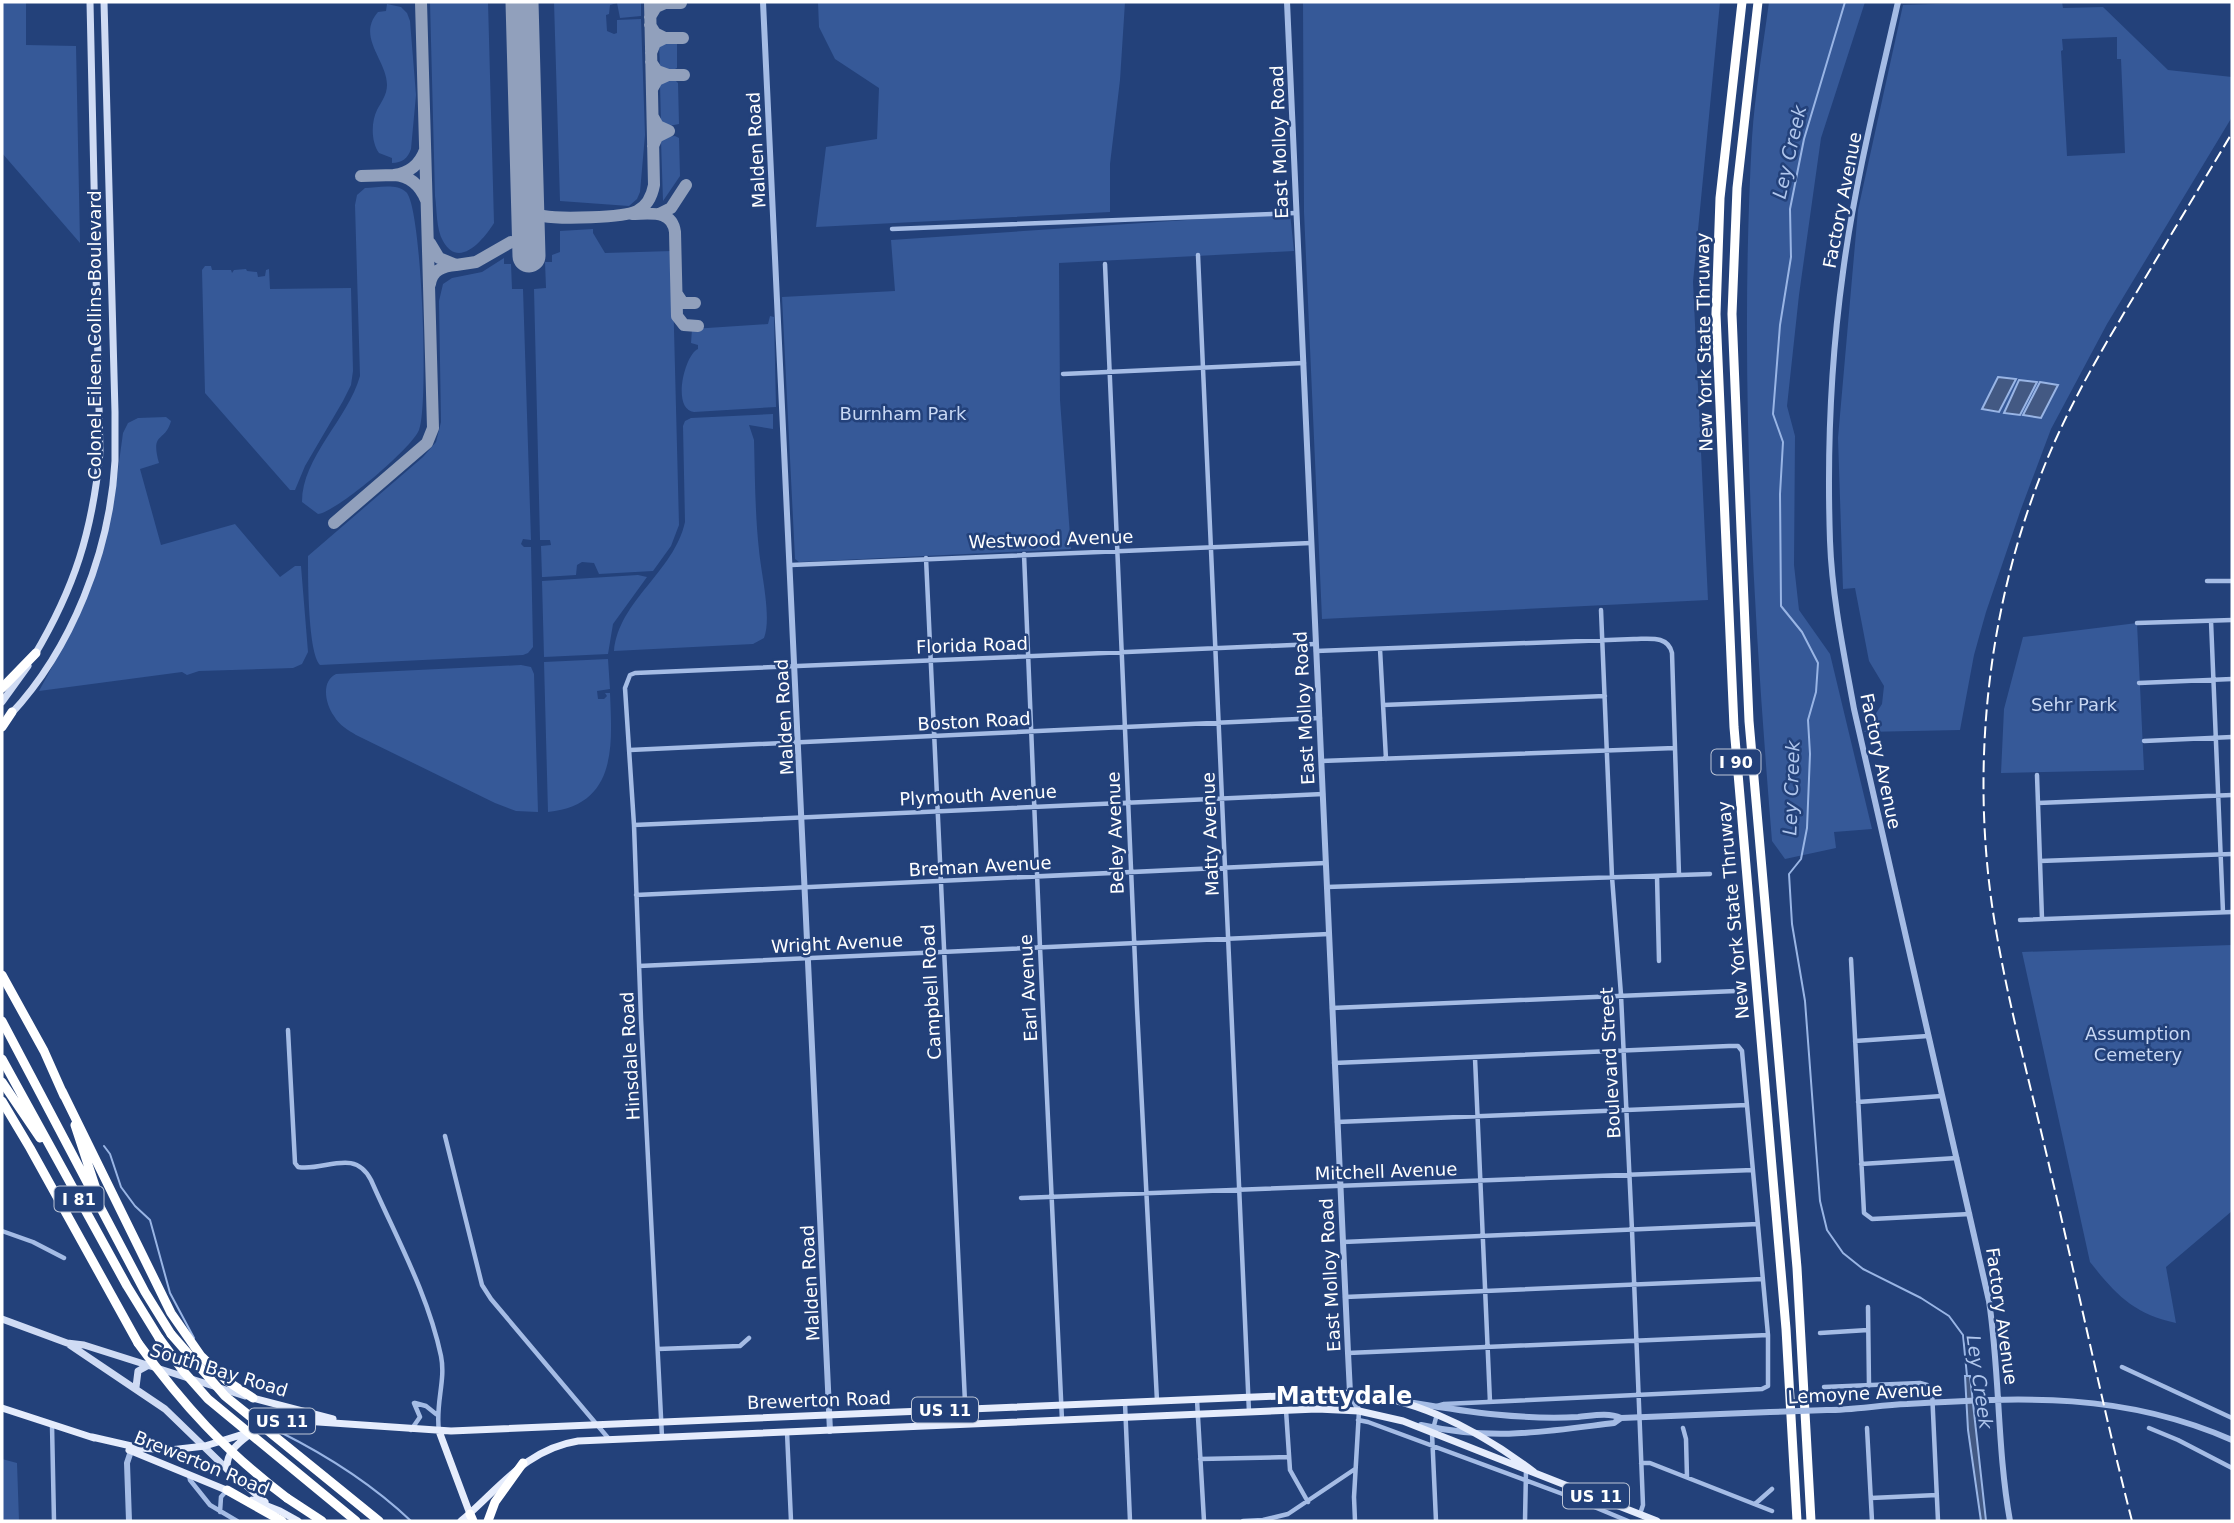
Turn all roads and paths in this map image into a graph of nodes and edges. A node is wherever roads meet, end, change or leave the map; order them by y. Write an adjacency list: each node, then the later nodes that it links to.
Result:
1 (90, 2): 33 (main road, Colonel Eileen Collins Boulevard)
2 (104, 2): 45 (main road, Colonel Eileen Collins Boulevard)
3 (763, 2): 21 (street, Malden Road)
4 (1287, 2): 8 (street, East Molloy Road)
5 (1742, 2): 253 (highway, New York State Thruway / I 90)
6 (1758, 2): 254 (highway, New York State Thruway / I 90)
7 (1898, 2): 106 (street, Factory Avenue)
8 (1296, 213): 9 (street); 12 (street, East Molloy Road)
9 (892, 229)
10 (1198, 255): 13 (street, Matty Avenue)
11 (1105, 264): 14 (street, Beley Avenue)
12 (1304, 363): 13 (street); 16 (street, East Molloy Road)
13 (1203, 368): 14 (street); 17 (street, Matty Avenue)
14 (1109, 372): 15 (street); 18 (street, Beley Avenue)
15 (1063, 374)
16 (1312, 543): 17 (street, Westwood Avenue); 30 (street, East Molloy Road)
17 (1211, 546): 18 (street, Westwood Avenue); 29 (street, Matty Avenue)
18 (1117, 551): 19 (street, Westwood Avenue); 32 (street, Beley Avenue)
19 (1024, 554): 20 (street, Westwood Avenue); 34 (street, Earl Avenue)
20 (926, 558): 21 (street, Westwood Avenue); 35 (street, Campbell Road)
21 (791, 565): 36 (street, Malden Road)
22 (2207, 581): 23 (street)
23 (2232, 581)
24 (1601, 610): 28 (street, Boulevard Street)
25 (2232, 620): 26 (street)
26 (2211, 621): 27 (street); 38 (street)
27 (2137, 623)
28 (1603, 641): 31 (street, Florida Road); 42 (street, Boulevard Street); 56 (street, Florida Road)
29 (1216, 647): 30 (street, Florida Road); 32 (street, Florida Road); 47 (street, Matty Avenue)
30 (1315, 647): 31 (street, Florida Road); 46 (street, East Molloy Road)
31 (1380, 649): 44 (street)
32 (1122, 652): 34 (street, Florida Road); 49 (street, Beley Avenue)
33 (36, 653): 41 (highway); 43 (main road, Colonel Eileen Collins Boulevard)
34 (1028, 656): 35 (street, Florida Road); 50 (street, Earl Avenue)
35 (931, 660): 36 (street, Florida Road); 51 (street, Campbell Road)
36 (796, 667): 37 (street, Florida Road); 55 (street, Malden Road)
37 (630, 675): 57 (street, Hinsdale Road)
38 (2214, 679): 39 (street); 40 (street); 52 (street)
39 (2232, 679)
40 (2139, 683)
41 (2, 688)
42 (1605, 696): 44 (street); 58 (street, Boulevard Street)
43 (2, 702)
44 (1383, 705): 59 (street)
45 (12, 712): 48 (highway)
46 (1320, 718): 47 (street, Boston Road); 60 (street, East Molloy Road)
47 (1219, 722): 49 (street, Boston Road); 65 (street, Matty Avenue)
48 (2, 725)
49 (1125, 727): 50 (street, Boston Road); 66 (street, Beley Avenue)
50 (1031, 732): 51 (street, Boston Road); 68 (street, Earl Avenue)
51 (934, 737): 55 (street, Boston Road); 69 (street, Campbell Road)
52 (2216, 737): 53 (street); 54 (street); 64 (street)
53 (2232, 737)
54 (2144, 741)
55 (799, 742): 57 (street, Boston Road); 70 (street, Malden Road)
56 (1675, 748): 58 (street); 79 (street)
57 (630, 750): 71 (street, Hinsdale Road)
58 (1606, 752): 59 (street); 82 (street, Boulevard Street)
59 (1385, 759): 60 (street)
60 (1321, 761): 62 (street, East Molloy Road)
61 (2038, 775): 67 (street)
62 (1323, 794): 65 (street, Plymouth Avenue); 75 (street, East Molloy Road)
63 (2232, 795): 64 (street)
64 (2218, 796): 67 (street); 73 (street)
65 (1223, 797): 66 (street, Plymouth Avenue); 76 (street, Matty Avenue)
66 (1128, 802): 68 (street, Plymouth Avenue); 77 (street, Beley Avenue)
67 (2038, 803): 74 (street)
68 (1034, 807): 69 (street, Plymouth Avenue); 81 (street, Earl Avenue)
69 (937, 811): 70 (street, Plymouth Avenue); 83 (street, Campbell Road)
70 (802, 817): 71 (street, Plymouth Avenue); 84 (street, Malden Road)
71 (634, 825): 86 (street, Hinsdale Road)
72 (2232, 854): 73 (street)
73 (2220, 855): 74 (street); 87 (street)
74 (2040, 861): 89 (street)
75 (1326, 863): 76 (street, Breman Avenue); 85 (street, East Molloy Road)
76 (1226, 868): 77 (street, Breman Avenue); 92 (street, Matty Avenue)
77 (1131, 873): 81 (street, Breman Avenue); 93 (street, Beley Avenue)
78 (1710, 874): 79 (street)
79 (1679, 875): 80 (street)
80 (1657, 876): 82 (street); 98 (street)
81 (1037, 877): 83 (street, Breman Avenue); 94 (street, Earl Avenue)
82 (1612, 877): 85 (street); 102 (street, Boulevard Street)
83 (940, 882): 84 (street, Breman Avenue); 95 (street, Campbell Road)
84 (806, 887): 86 (street, Breman Avenue); 96 (street, Malden Road)
85 (1327, 887): 91 (street, East Molloy Road)
86 (636, 895): 99 (street, Hinsdale Road)
87 (2223, 912): 88 (street); 89 (street)
88 (2232, 912)
89 (2042, 919): 90 (street)
90 (2020, 920)
91 (1329, 934): 92 (street, Wright Avenue); 103 (street, East Molloy Road)
92 (1228, 938): 93 (street, Wright Avenue); 129 (street, Matty Avenue)
93 (1134, 943): 94 (street, Wright Avenue); 130 (street, Beley Avenue)
94 (1040, 947): 95 (street, Wright Avenue); 132 (street, Earl Avenue)
95 (943, 952): 96 (street, Wright Avenue); 173 (street, Campbell Road)
96 (809, 958): 99 (street, Wright Avenue); 178 (street, Malden Road)
97 (1851, 959): 107 (street)
98 (1659, 961)
99 (639, 966): 154 (street, Hinsdale Road)
100 (2, 975): 113 (highway)
101 (1736, 991): 102 (street)
102 (1621, 995): 103 (street); 108 (street, Boulevard Street)
103 (1332, 1008): 111 (street, East Molloy Road)
104 (2, 1021): 134 (highway, I 81)
105 (288, 1030): 177 (street)
106 (1928, 1037): 107 (street); 114 (street, Factory Avenue)
107 (1855, 1041): 116 (street)
108 (1624, 1051): 109 (street); 117 (street); 118 (street, Boulevard Street)
109 (1475, 1058): 111 (street); 119 (street)
110 (2, 1059): 127 (highway, I 81)
111 (1335, 1063): 120 (street, East Molloy Road)
112 (2, 1082): 127 (highway)
113 (62, 1091): 134 (highway); 163 (highway)
114 (1942, 1096): 116 (street); 122 (street, Factory Avenue)
115 (2, 1101): 240 (highway, bridge)
116 (1858, 1102): 123 (street)
117 (1747, 1105): 118 (street); 124 (street)
118 (1627, 1111): 119 (street); 125 (street, Boulevard Street)
119 (1478, 1117): 120 (street); 126 (street)
120 (1337, 1122): 128 (street, East Molloy Road)
121 (445, 1136): 188 (street)
122 (1957, 1158): 123 (street); 133 (street, Factory Avenue)
123 (1861, 1164): 133 (street)
124 (1753, 1170): 125 (street, Mitchell Avenue); 135 (street)
125 (1630, 1175): 126 (street, Mitchell Avenue); 136 (street, Boulevard Street)
126 (1480, 1181): 128 (street, Mitchell Avenue); 138 (street)
127 (71, 1185): 241 (highway, I 81, bridge)
128 (1340, 1186): 129 (street, Mitchell Avenue); 139 (street, East Molloy Road)
129 (1240, 1190): 130 (street, Mitchell Avenue); 164 (street, Matty Avenue)
130 (1146, 1194): 132 (street, Mitchell Avenue); 167 (street, Beley Avenue)
131 (1021, 1198): 132 (street, Mitchell Avenue)
132 (1052, 1198): 171 (street, Earl Avenue)
133 (1970, 1214): 166 (street, Factory Avenue)
134 (107, 1220): 242 (highway, I 81, bridge)
135 (1758, 1224): 136 (street); 141 (street)
136 (1633, 1230): 138 (street); 142 (street, Boulevard Street)
137 (2, 1231): 140 (street)
138 (1483, 1236): 139 (street); 143 (street)
139 (1343, 1242): 144 (street, East Molloy Road)
140 (64, 1258)
141 (1763, 1279): 142 (street); 149 (street)
142 (1635, 1285): 143 (street); 151 (street, Boulevard Street)
143 (1485, 1292): 144 (street); 153 (street)
144 (1345, 1297): 155 (street, East Molloy Road)
145 (1868, 1307): 147 (street)
146 (2, 1319): 152 (main road, South Bay Road)
147 (1868, 1330): 148 (street); 158 (street)
148 (1820, 1333)
149 (1768, 1335): 151 (street); 162 (street)
150 (749, 1338): 154 (street)
151 (1637, 1340): 153 (street); 162 (street, Boulevard Street)
152 (67, 1343): 156 (main road, South Bay Road); 159 (main road, South Bay Road)
153 (1488, 1347): 155 (street); 168 (street)
154 (658, 1349): 186 (street, Hinsdale Road)
155 (1348, 1353): 161 (street, East Molloy Road)
156 (150, 1365): 159 (main road); 163 (main road, South Bay Road)
157 (2122, 1367): 184 (street)
158 (1869, 1386): 160 (street); 170 (street)
159 (136, 1387): 206 (main road, South Bay Road)
160 (1824, 1387)
161 (1350, 1393): 164 (main road, Brewerton Road / US 11); 175 (main road, Brewerton Road / US 11); 180 (street, East Molloy Road)
162 (1639, 1395): 168 (street); 181 (street, Boulevard Street)
163 (253, 1398): 190 (main road, South Bay Road)
164 (1248, 1398): 165 (main road, Brewerton Road / US 11); 176 (street, Matty Avenue)
165 (1197, 1400): 167 (main road, Brewerton Road / US 11); 179 (street)
166 (1999, 1401): 170 (street, Lemoyne Avenue); 204 (street, Lemoyne Avenue); 257 (street, Factory Avenue)
167 (1157, 1402): 169 (main road, Brewerton Road / US 11)
168 (1490, 1402): 175 (street)
169 (1125, 1403): 171 (main road, Brewerton Road / US 11); 182 (street)
170 (1933, 1403): 181 (street, Lemoyne Avenue, bridge); 222 (street)
171 (1062, 1406): 173 (main road, Brewerton Road / US 11); 185 (street, Earl Avenue)
172 (2, 1408): 187 (main road, Brewerton Road / US 11)
173 (965, 1409): 178 (main road, Brewerton Road / US 11); 189 (street, Campbell Road)
174 (1286, 1410): 176 (main road, Brewerton Road / US 11); 180 (main road, Brewerton Road / US 11); 209 (street)
175 (1437, 1410): 183 (street, Lemoyne Avenue); 197 (street); 200 (main road, Brewerton Road / US 11)
176 (1249, 1412): 179 (main road, Brewerton Road / US 11)
177 (436, 1414): 195 (street); 196 (street)
178 (829, 1415): 186 (main road, Brewerton Road / US 11); 198 (street, Malden Road)
179 (1198, 1415): 182 (main road, Brewerton Road / US 11); 210 (street)
180 (1359, 1416): 197 (main road, Brewerton Road / US 11); 205 (street); 215 (street)
181 (1640, 1417): 183 (street, Lemoyne Avenue); 212 (street, Boulevard Street)
182 (1126, 1418): 185 (main road, Brewerton Road / US 11); 246 (street)
183 (1620, 1418): 200 (street, Lemoyne Avenue)
184 (2232, 1418)
185 (1062, 1421): 189 (main road, Brewerton Road / US 11)
186 (661, 1422): 188 (main road, Brewerton Road / US 11); 202 (street, Hinsdale Road)
187 (52, 1424): 201 (main road, Brewerton Road / US 11); 235 (street)
188 (598, 1424): 196 (main road, Brewerton Road / US 11); 203 (street)
189 (966, 1425): 198 (main road, Brewerton Road / US 11)
190 (362, 1426): 194 (main road, Brewerton Road / US 11); 195 (main road, Brewerton Road / US 11)
191 (1684, 1428): 218 (street)
192 (2149, 1428): 213 (street)
193 (1867, 1429): 223 (street)
194 (255, 1430): 206 (main road, Brewerton Road / US 11); 214 (main road)
195 (411, 1430): 196 (main road, Brewerton Road / US 11)
196 (439, 1430): 231 (main road)
197 (1432, 1430): 200 (street, Lemoyne Avenue); 205 (street); 216 (main road, Brewerton Road / US 11)
198 (830, 1431): 199 (main road, Brewerton Road / US 11)
199 (787, 1432): 202 (main road, Brewerton Road / US 11); 245 (street)
200 (1478, 1435): 216 (main road, Brewerton Road / US 11)
201 (92, 1437): 207 (main road, Brewerton Road / US 11); 208 (main road, Brewerton Road / US 11)
202 (662, 1437): 203 (main road, Brewerton Road / US 11)
203 (609, 1439): 211 (main road, Brewerton Road / US 11)
204 (2232, 1440)
205 (1432, 1445): 219 (street); 250 (street)
206 (205, 1446): 207 (main road, Brewerton Road / US 11); 214 (main road, South Bay Road)
207 (140, 1448): 208 (main road)
208 (131, 1451): 217 (main road, Brewerton Road / US 11); 236 (street)
209 (1289, 1457): 210 (street); 224 (street)
210 (1200, 1459): 247 (street)
211 (523, 1463): 231 (main road, Brewerton Road / US 11); 244 (highway)
212 (1641, 1463): 218 (street); 230 (street, Boulevard Street)
213 (2232, 1468)
214 (227, 1469): 227 (main road, South Bay Road)
215 (1355, 1469): 224 (street); 249 (street)
216 (1530, 1471): 219 (street); 226 (main road, Brewerton Road / US 11)
217 (189, 1474): 221 (main road, Brewerton Road / US 11); 229 (street)
218 (1687, 1477): 225 (street)
219 (1524, 1480): 232 (street); 251 (street)
220 (1772, 1489): 225 (street)
221 (227, 1490): 227 (main road, Brewerton Road / US 11); 229 (street); 238 (highway)
222 (1937, 1495): 223 (street); 256 (street)
223 (1871, 1498): 255 (street)
224 (1308, 1502): 233 (street)
225 (1755, 1504): 228 (street)
226 (1618, 1506): 230 (main road, Brewerton Road / US 11); 232 (street)
227 (280, 1511): 239 (main road, Brewerton Road / US 11)
228 (1772, 1511)
229 (220, 1513): 237 (street)
230 (1640, 1514): 234 (main road, Brewerton Road / US 11)
231 (471, 1518): 243 (main road, Brewerton Road / US 11)
232 (1612, 1518): 252 (street)
233 (1279, 1520): 248 (street)
234 (1651, 1520)
235 (54, 1521)
236 (129, 1521)
237 (237, 1521)
238 (282, 1521)
239 (298, 1521)
240 (322, 1521)
241 (356, 1521)
242 (379, 1521)
243 (461, 1521)
244 (488, 1521)
245 (791, 1521)
246 (1130, 1521)
247 (1204, 1521)
248 (1243, 1521)
249 (1355, 1521)
250 (1436, 1521)
251 (1525, 1521)
252 (1628, 1521)
253 (1797, 1521)
254 (1811, 1521)
255 (1872, 1521)
256 (1938, 1521)
257 (2010, 1521)

